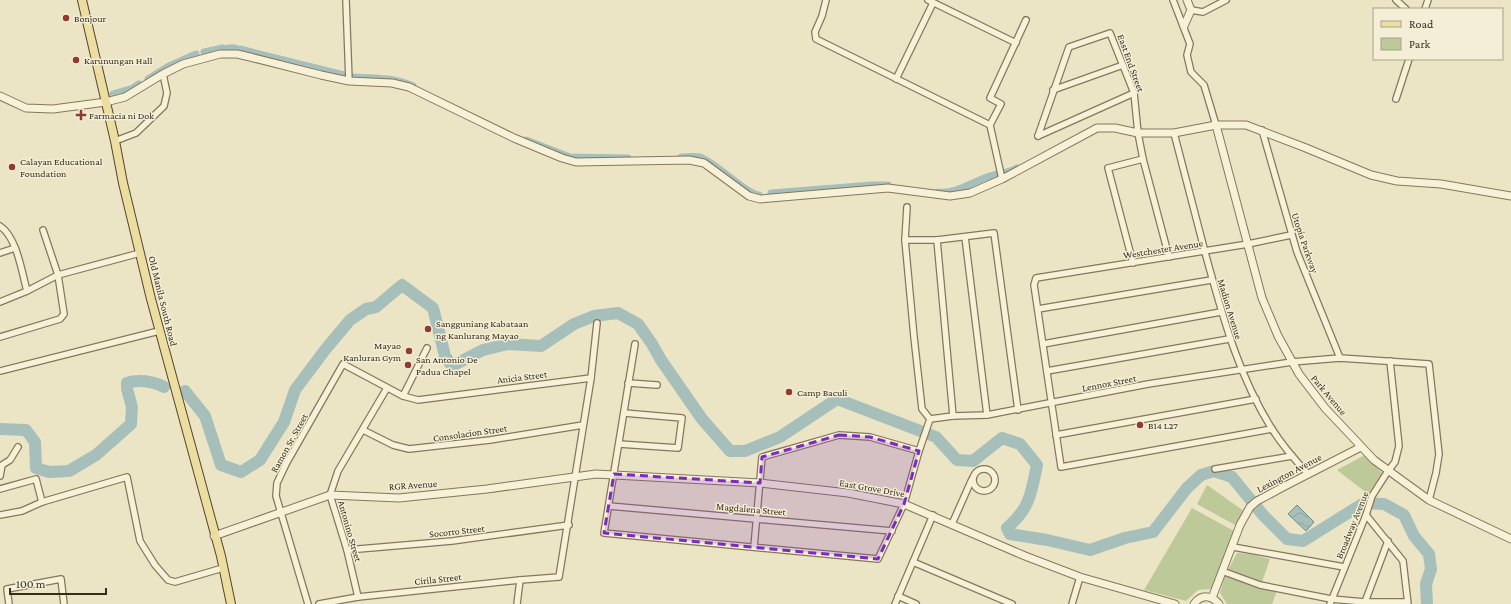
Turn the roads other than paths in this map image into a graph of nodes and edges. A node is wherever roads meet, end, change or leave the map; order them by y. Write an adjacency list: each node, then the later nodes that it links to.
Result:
1 (82, 0): 23 (main road, Old Manila South Road)
2 (346, 0): 18 (street)
3 (826, 0): 17 (street)
4 (1173, 0): 12 (street)
5 (1187, 0): 10 (street)
6 (1226, 0): 10 (street)
7 (1396, 0): 9 (street)
8 (931, 1): 13 (street); 17 (street)
9 (1405, 8)
10 (1191, 10): 12 (street)
11 (1026, 20): 13 (street)
12 (1184, 26): 24 (street)
13 (1016, 43): 25 (street)
14 (1409, 60): 22 (street)
15 (1123, 65): 19 (street); 19 (street, East End Street); 20 (street, East End Street)
16 (163, 74): 18 (street); 23 (street); 29 (street)
17 (896, 79): 25 (street)
18 (349, 81): 31 (street)
19 (1053, 90): 20 (street, East End Street)
20 (1134, 93): 27 (street, East End Street)
21 (0, 96): 23 (street)
22 (1396, 99)
23 (106, 102): 29 (main road, Old Manila South Road)
24 (1216, 125): 26 (street); 28 (street); 40 (street, Park Avenue)
25 (990, 126): 31 (street)
26 (1262, 130): 32 (street); 36 (street, Utopia Parkway)
27 (1138, 133): 28 (street); 30 (street, East End Street); 31 (street)
28 (1174, 133): 42 (street, Madion Avenue)
29 (115, 141): 44 (main road, Old Manila South Road)
30 (1143, 159): 45 (street, East End Street); 46 (street)
31 (1002, 179)
32 (1511, 196)
33 (907, 207): 38 (street)
34 (0, 226): 41 (street)
35 (43, 230): 47 (street)
36 (1291, 235): 40 (street, Westchester Avenue); 60 (street, Utopia Parkway)
37 (965, 237): 39 (street); 74 (street); 76 (street)
38 (905, 240): 39 (street); 78 (street)
39 (937, 240): 77 (street)
40 (1248, 244): 42 (street, Westchester Avenue); 62 (street, Park Avenue)
41 (15, 248): 43 (street); 49 (street)
42 (1205, 251): 45 (street, Westchester Avenue); 48 (street, Madion Avenue)
43 (0, 253)
44 (140, 253): 47 (street); 54 (main road, Old Manila South Road)
45 (1169, 257): 46 (street, Westchester Avenue)
46 (1133, 263): 51 (street, Westchester Avenue)
47 (58, 275): 49 (street); 55 (street)
48 (1212, 280): 51 (street); 52 (street, Madion Avenue)
49 (27, 291): 50 (street)
50 (0, 302)
51 (1038, 309): 58 (street)
52 (1221, 312): 56 (street, Madion Avenue); 58 (street)
53 (597, 323): 67 (street)
54 (159, 331): 65 (street); 111 (main road, Old Manila South Road)
55 (0, 337)
56 (1229, 339): 64 (street, Madion Avenue); 66 (street)
57 (635, 344): 68 (street)
58 (1042, 344): 66 (street)
59 (427, 348): 71 (street)
60 (1340, 358): 61 (street, Lennox Street); 62 (street, Lennox Street)
61 (1390, 361): 89 (street, Broadway Avenue); 99 (street, Lennox Street)
62 (1292, 362): 64 (street, Lennox Street); 85 (street, Park Avenue)
63 (343, 364): 70 (street, Anicia Street); 103 (street, Ramon Sr. Street)
64 (1242, 369): 72 (street, Madion Avenue); 73 (street, Lennox Street)
65 (0, 371)
66 (1047, 371): 73 (street)
67 (591, 378): 71 (street, Anicia Street); 79 (street)
68 (628, 383): 69 (street); 75 (street)
69 (657, 385)
70 (387, 388): 71 (street, Anicia Street); 81 (street, Antonino Street)
71 (403, 396)
72 (1256, 399): 80 (street, Madion Avenue); 82 (street)
73 (1051, 404): 74 (street, Lennox Street); 82 (street)
74 (1018, 410): 76 (street, Lennox Street)
75 (624, 413): 83 (street); 83 (street)
76 (987, 415): 77 (street, Lennox Street)
77 (953, 416): 78 (street, Lennox Street)
78 (930, 419): 86 (street)
79 (583, 425): 81 (street, Consolacion Street); 95 (street)
80 (1272, 429): 82 (street); 87 (street, Madion Avenue)
81 (363, 430): 98 (street, Antonino Street)
82 (1056, 435)
83 (619, 444): 91 (street)
84 (18, 447): 93 (street)
85 (1361, 447): 89 (street, Park Avenue); 92 (street, Lexington Avenue)
86 (919, 450): 96 (street); 101 (street)
87 (1292, 456): 88 (street); 92 (street, Madion Avenue)
88 (1215, 470)
89 (1388, 471): 99 (street, Park Avenue); 106 (street, Broadway Avenue)
90 (596, 474): 91 (street, East Grove Drive); 95 (street, RGR Avenue)
91 (614, 474): 96 (street, East Grove Drive); 102 (street)
92 (1308, 474): 115 (street, Lexington Avenue)
93 (0, 476)
94 (973, 476): 94 (street); 108 (street)
95 (575, 477): 98 (street, RGR Avenue); 109 (street)
96 (760, 483): 101 (street, East Grove Drive); 107 (street)
97 (0, 489): 100 (street)
98 (330, 495): 103 (street, RGR Avenue); 116 (street, Antonino Street)
99 (1429, 500): 112 (street, Park Avenue)
100 (42, 502): 104 (street); 119 (street)
101 (904, 504): 105 (street, East Grove Drive); 110 (street)
102 (609, 506): 107 (street, Magdalena Street); 114 (street)
103 (280, 512): 111 (street, RGR Avenue); 132 (street, Ramon Sr. Street)
104 (0, 515)
105 (933, 515): 108 (street, East Grove Drive); 117 (street)
106 (1366, 515): 113 (street); 118 (street, Broadway Avenue)
107 (757, 518): 110 (street, Magdalena Street); 114 (street)
108 (952, 524): 121 (street, East Grove Drive)
109 (568, 525): 116 (street, Socorro Street); 122 (street, Cirila Street)
110 (892, 531): 114 (street)
111 (214, 536): 119 (main road, Old Manila South Road)
112 (1511, 539)
113 (1388, 541): 127 (street); 128 (street)
114 (754, 547)
115 (1233, 547): 118 (street); 120 (street, Lexington Avenue)
116 (347, 550): 124 (street, Antonino Street)
117 (913, 562): 123 (street); 137 (street)
118 (1344, 567): 126 (street, Broadway Avenue)
119 (223, 568): 131 (main road, Old Manila South Road)
120 (1222, 572): 125 (street, Lexington Avenue); 126 (street)
121 (1080, 577): 138 (street); 139 (street, East Grove Drive)
122 (520, 580): 124 (street, Cirila Street); 134 (street)
123 (898, 596): 135 (street); 136 (street)
124 (358, 597): 133 (street, Cirila Street)
125 (1212, 598): 140 (street); 141 (street)
126 (1331, 601): 127 (street)
127 (1365, 602): 128 (street)
128 (1408, 603)
129 (9, 604): 130 (street)
130 (64, 604)
131 (231, 604)
132 (308, 604)
133 (319, 604)
134 (517, 604)
135 (895, 604)
136 (916, 604)
137 (1012, 604)
138 (1072, 604)
139 (1175, 604)
140 (1194, 604)
141 (1219, 604)

